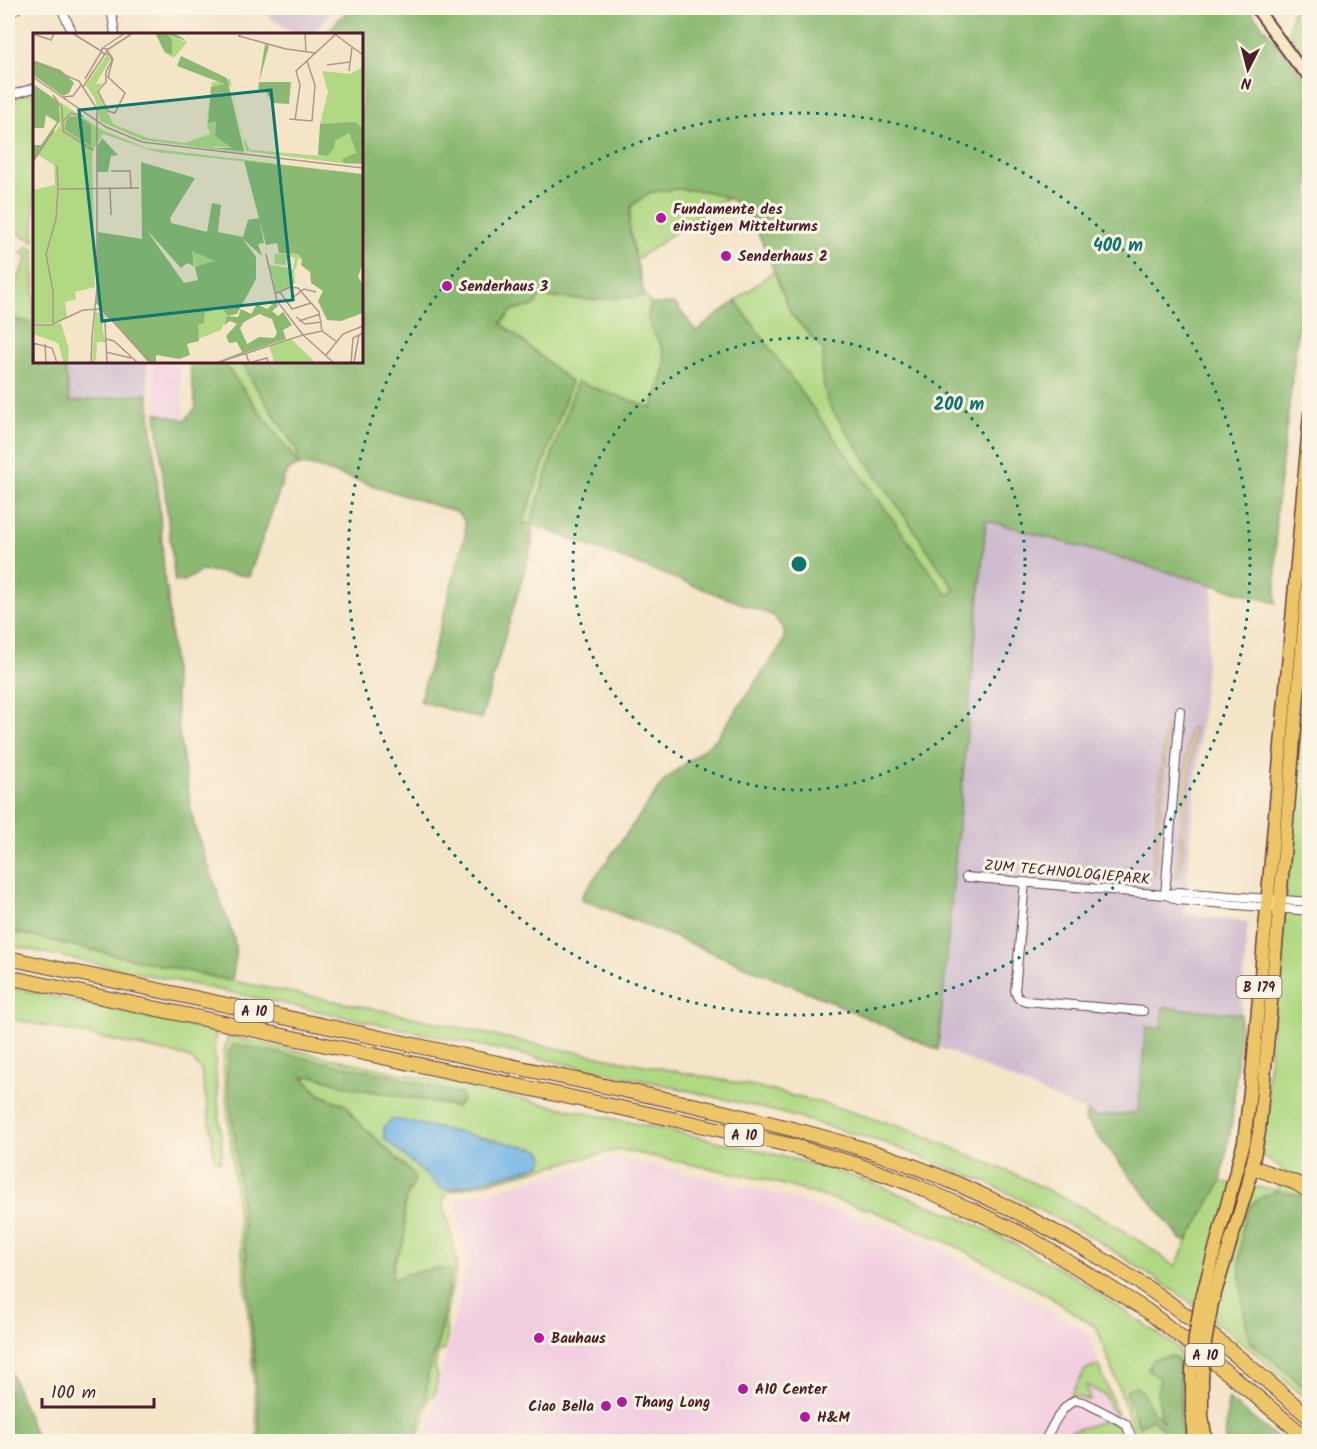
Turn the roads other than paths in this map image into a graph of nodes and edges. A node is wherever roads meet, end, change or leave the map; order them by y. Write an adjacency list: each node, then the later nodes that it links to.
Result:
1 (18, 8): 5 (street)
2 (60, 8): 6 (street)
3 (111, 8): 7 (street)
4 (1258, 8): 8 (street)
5 (8, 14)
6 (72, 33)
7 (115, 33)
8 (1291, 56): 9 (street); 10 (street)
9 (1310, 66)
10 (1310, 77)
11 (33, 88): 12 (street)
12 (8, 96)
13 (1310, 414): 20 (main road, B 179)
14 (1310, 558): 20 (main road, B 179)
15 (1180, 711): 18 (street)
16 (966, 877): 17 (street, ZUM TECHNOLOGIEPARK)
17 (1025, 882): 18 (street, ZUM TECHNOLOGIEPARK); 24 (street)
18 (1165, 895): 20 (street, ZUM TECHNOLOGIEPARK)
19 (1310, 902): 20 (street)
20 (1273, 904): 21 (street); 25 (main road, B 179)
21 (1310, 911)
22 (8, 958): 28 (highway, A 10)
23 (8, 977): 35 (highway, A 10)
24 (1143, 1011)
25 (1245, 1165): 26 (highway); 27 (main road, B 179, bridge)
26 (1310, 1192)
27 (1197, 1374): 33 (main road, B 179); 34 (main road, B 179)
28 (1294, 1404): 29 (highway); 30 (highway, A 10)
29 (1310, 1412)
30 (1310, 1418)
31 (1044, 1442): 32 (street)
32 (1133, 1442)
33 (1194, 1442)
34 (1206, 1442)
35 (1310, 1442)

